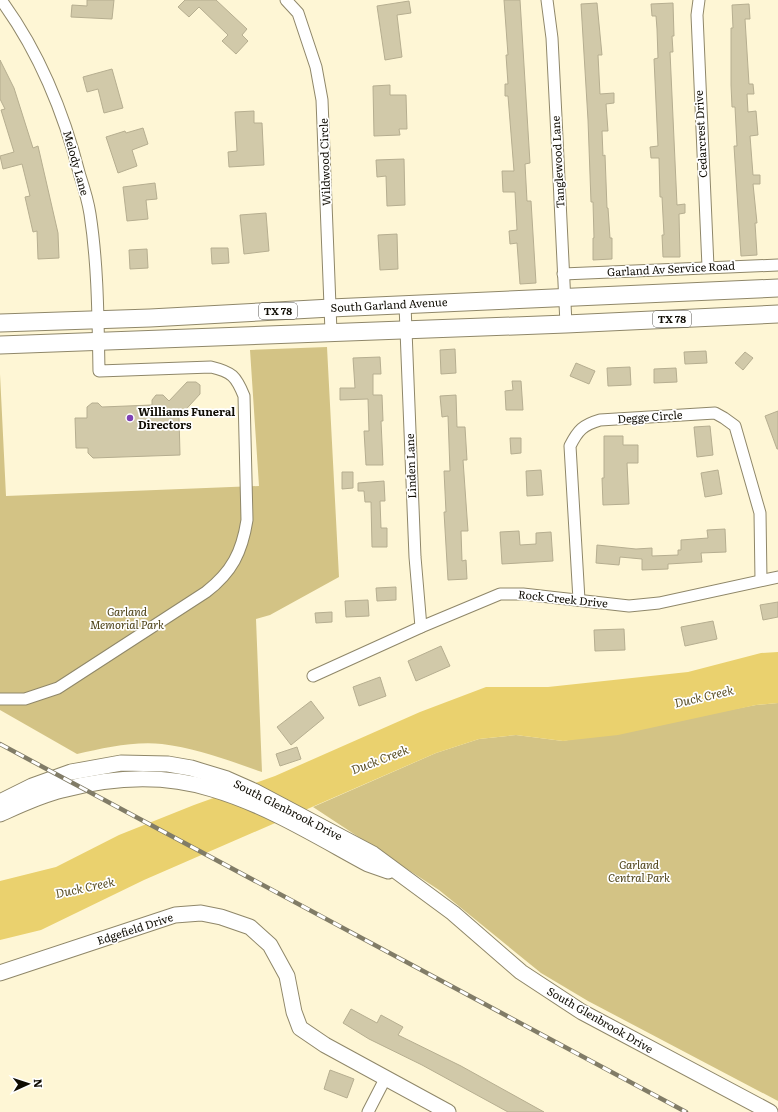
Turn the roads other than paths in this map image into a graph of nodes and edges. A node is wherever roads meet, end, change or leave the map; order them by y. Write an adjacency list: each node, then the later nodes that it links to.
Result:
1 (2, 0): 13 (street, Melody Lane)
2 (286, 0): 11 (street, Wildwood Circle)
3 (547, 0): 7 (street, Tanglewood Lane)
4 (699, 0): 6 (street, Cedarcrest Drive)
5 (778, 264): 6 (street, Garland Av Service Road)
6 (708, 268): 7 (street, Garland Av Service Road)
7 (563, 274): 9 (street, Tanglewood Lane)
8 (778, 288): 9 (main road, South Garland Avenue / TX 78)
9 (565, 298): 10 (main road, South Garland Avenue / TX 78); 15 (street, Tanglewood Lane)
10 (405, 305): 11 (main road, South Garland Avenue / TX 78); 16 (street, Linden Lane)
11 (331, 308): 13 (main road, South Garland Avenue / TX 78); 17 (street, Wildwood Circle)
12 (778, 314): 15 (main road, TX 78)
13 (97, 320): 14 (main road, South Garland Avenue / TX 78); 18 (street, Melody Lane)
14 (0, 323)
15 (566, 324): 16 (main road, TX 78)
16 (407, 329): 17 (main road, TX 78); 23 (street, Linden Lane)
17 (331, 332): 18 (main road, TX 78)
18 (98, 341): 19 (main road, TX 78); 25 (street, Melody Lane)
19 (0, 345)
20 (778, 576): 21 (street, Rock Creek Drive)
21 (761, 580): 22 (street, Rock Creek Drive); 22 (street, Degge Circle)
22 (579, 600): 23 (street, Rock Creek Drive)
23 (421, 627): 24 (street, Rock Creek Drive)
24 (313, 676)
25 (0, 699)
26 (0, 802): 28 (street, South Glenbrook Drive)
27 (0, 814): 28 (street, South Glenbrook Drive)
28 (334, 839): 33 (street, South Glenbrook Drive)
29 (0, 973): 30 (street, Edgefield Drive)
30 (385, 1079): 31 (street); 32 (street, Edgefield Drive)
31 (368, 1112)
32 (448, 1112)
33 (770, 1112)

